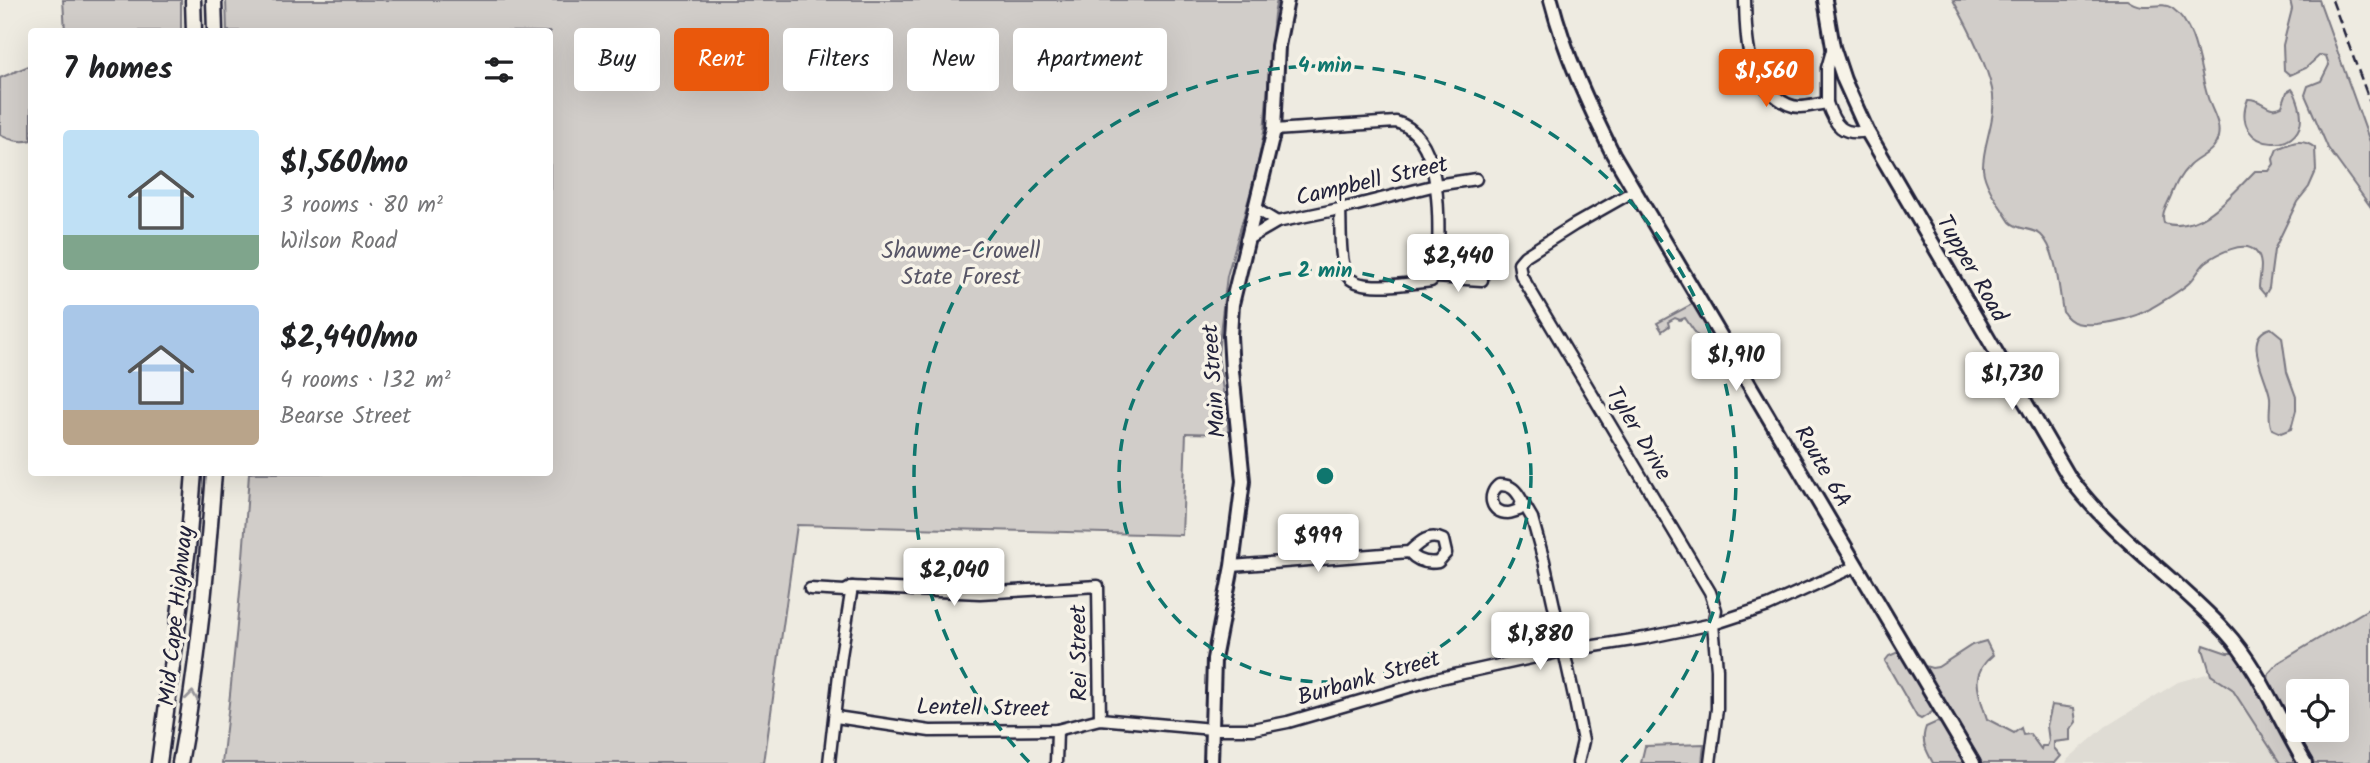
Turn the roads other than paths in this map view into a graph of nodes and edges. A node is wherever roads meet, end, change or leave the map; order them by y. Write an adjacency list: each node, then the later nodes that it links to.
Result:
1 (193, 0): 7 (highway)
2 (214, 0): 8 (highway)
3 (1287, 0): 11 (main road, Main Street)
4 (1551, 0): 15 (main road, Route 6A)
5 (1745, 0): 10 (street)
6 (1825, 0): 9 (main road, Tupper Road)
7 (194, 28)
8 (215, 28)
9 (1833, 47): 10 (street); 12 (main road, Tupper Road)
10 (1827, 103): 12 (street)
11 (1274, 131): 14 (street); 16 (main road, Main Street)
12 (1867, 131): 44 (main road, Tupper Road)
13 (1476, 179): 14 (street, Campbell Street)
14 (1436, 185): 17 (street, Campbell Street); 20 (street)
15 (1634, 191): 27 (main road, Route 6A); 30 (street, Tyler Drive)
16 (1254, 208): 18 (street, Campbell Street); 19 (main road, Main Street)
17 (1340, 209): 18 (street, Campbell Street); 20 (street)
18 (1277, 222): 19 (street, Campbell Street)
19 (1246, 240): 26 (main road, Main Street)
20 (1435, 277): 21 (street)
21 (1482, 280)
22 (194, 476): 36 (highway, Mid Cape Highway)
23 (214, 476): 37 (highway, Mid Cape Highway, one-way to 23)
24 (1522, 501): 31 (street)
25 (1409, 552): 26 (street)
26 (1233, 566): 34 (main road, Main Street)
27 (1856, 566): 30 (street, Burbank Street); 43 (main road, Route 6A)
28 (852, 587): 29 (street); 32 (street); 33 (street, Rei Street)
29 (810, 589)
30 (1713, 624): 31 (street, Burbank Street); 42 (street, Tyler Drive)
31 (1563, 651): 34 (street, Burbank Street); 41 (street)
32 (836, 717): 35 (street, Lentell Street); 38 (street)
33 (1100, 719): 34 (street, Lentell Street); 35 (street, Lentell Street)
34 (1212, 729): 40 (main road, Main Street)
35 (1057, 730): 39 (street)
36 (159, 763)
37 (180, 763)
38 (829, 763)
39 (1056, 763)
40 (1211, 763)
41 (1578, 763)
42 (1710, 763)
43 (1973, 763)
44 (2305, 763)

